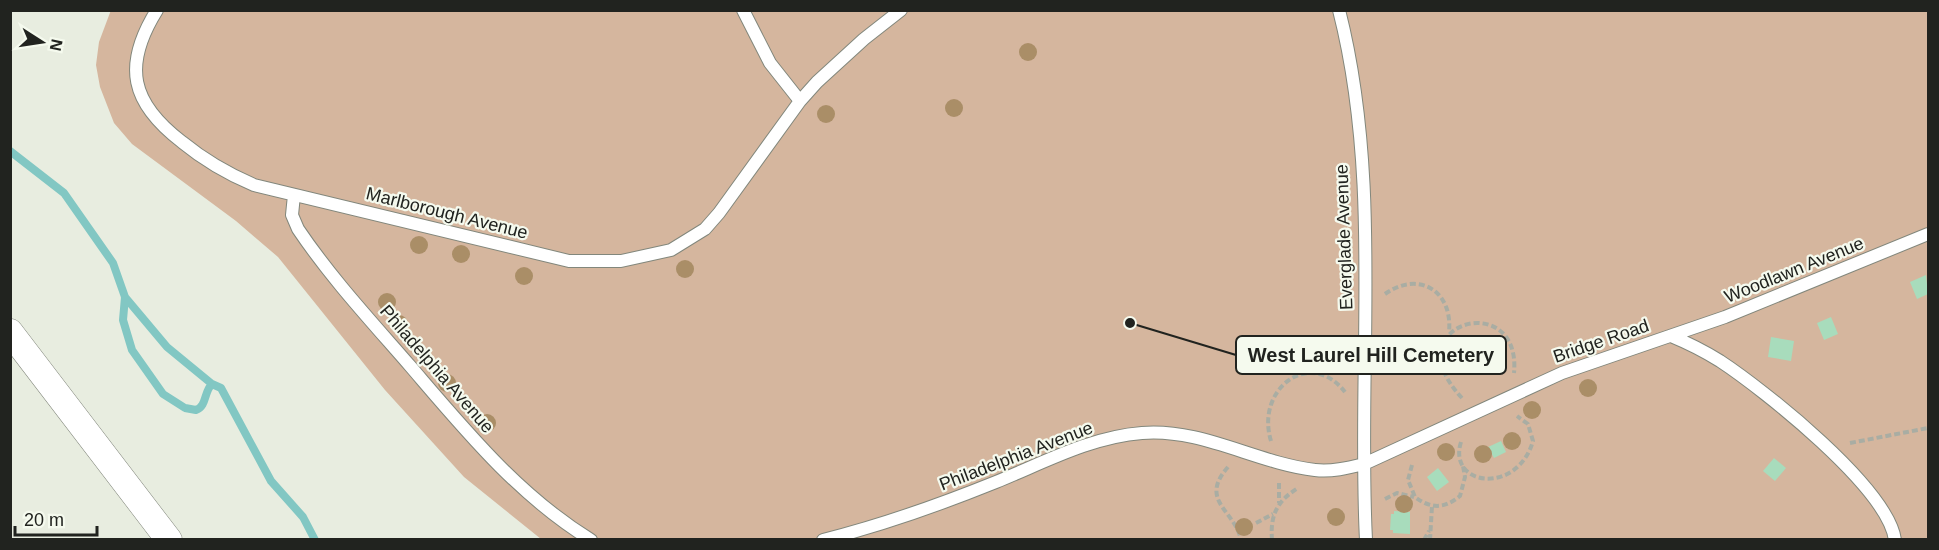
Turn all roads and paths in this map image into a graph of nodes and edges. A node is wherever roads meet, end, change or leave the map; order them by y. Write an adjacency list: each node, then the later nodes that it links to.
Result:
1 (157, 10): 6 (lane, Marlborough Avenue)
2 (743, 10): 5 (lane)
3 (901, 10): 5 (lane, Marlborough Avenue)
4 (1339, 10): 8 (lane, Everglade Avenue)
5 (800, 101): 6 (lane, Marlborough Avenue)
6 (294, 195): 35 (lane, Philadelphia Avenue)
7 (1929, 234): 11 (lane, Woodlawn Avenue)
8 (1365, 311): 10 (path); 12 (lane, Everglade Avenue)
9 (10, 332): 34 (street)
10 (1449, 333): 13 (path); 16 (path)
11 (1671, 336): 16 (lane, Bridge Road); 22 (lane, Bridge Road)
12 (1365, 342): 14 (path); 18 (lane, Everglade Avenue)
13 (1441, 346): 14 (path); 15 (path)
14 (1420, 358): 15 (path)
15 (1442, 373): 17 (path)
16 (1511, 395): 17 (lane, Bridge Road)
17 (1480, 410): 20 (lane, Bridge Road); 25 (path); 25 (path)
18 (1364, 416): 23 (path); 24 (lane, Everglade Avenue)
19 (1929, 428): 22 (path)
20 (1420, 438): 24 (lane, Bridge Road); 27 (path)
21 (1255, 454): 23 (lane, Philadelphia Avenue); 28 (path); 36 (lane, Philadelphia Avenue); 37 (path)
22 (1834, 454): 42 (lane, Bridge Road)
23 (1280, 461): 26 (lane, Philadelphia Avenue)
24 (1364, 464): 26 (lane, Philadelphia Avenue); 31 (lane)
25 (1463, 466): 29 (path)
26 (1334, 470): 28 (path)
27 (1415, 497): 29 (path); 31 (path)
28 (1279, 503): 30 (path)
29 (1432, 506): 33 (path)
30 (1273, 514): 32 (path); 38 (path)
31 (1365, 520): 39 (lane)
32 (1256, 523)
33 (1429, 530): 40 (path); 41 (path)
34 (169, 540)
35 (591, 540)
36 (823, 540)
37 (1241, 540)
38 (1272, 540)
39 (1366, 540)
40 (1424, 540)
41 (1430, 540)
42 (1895, 540)

